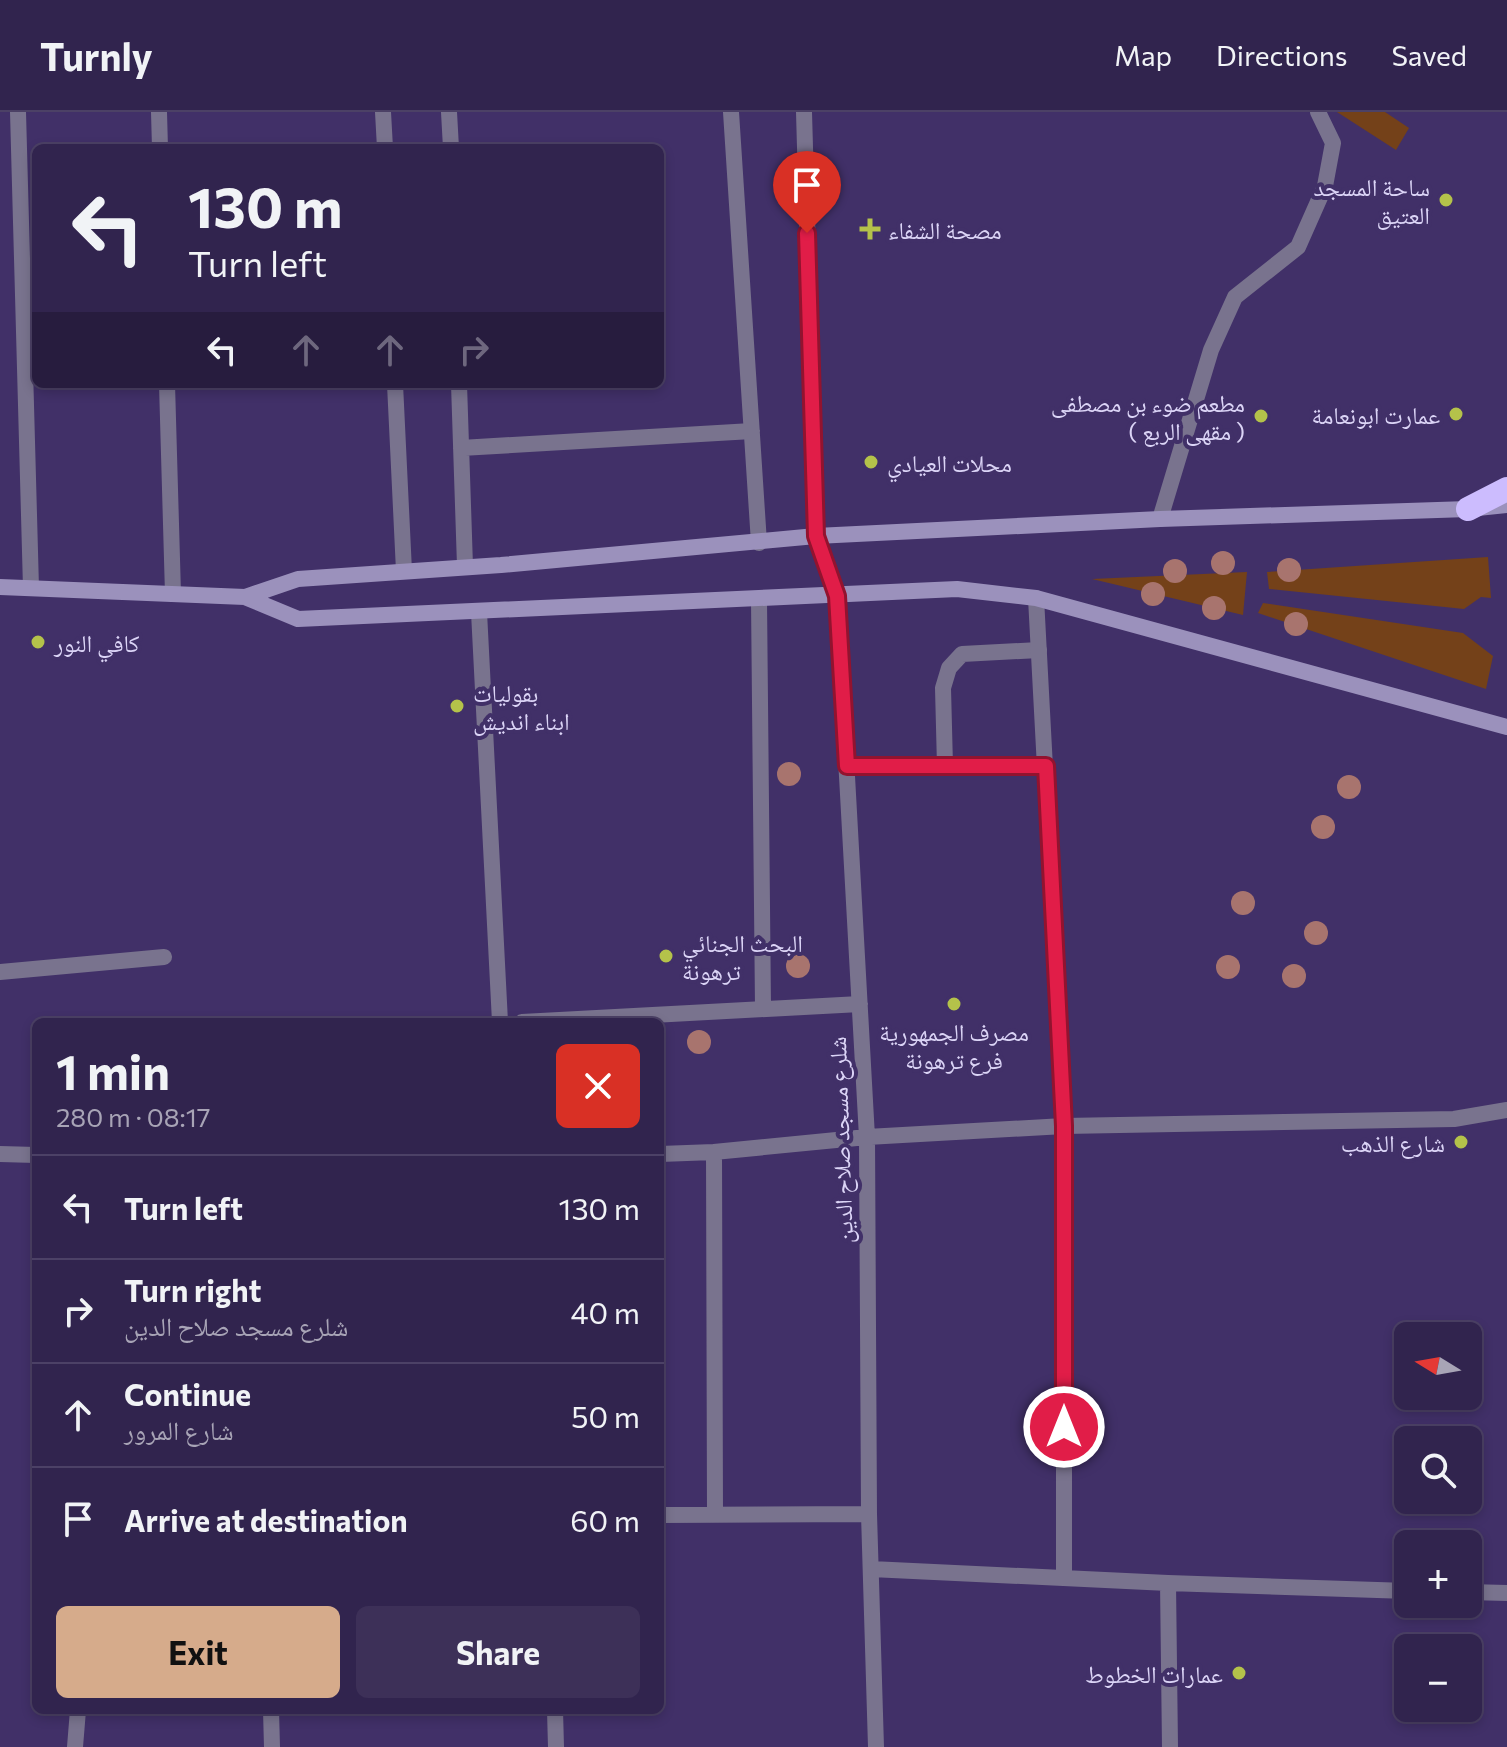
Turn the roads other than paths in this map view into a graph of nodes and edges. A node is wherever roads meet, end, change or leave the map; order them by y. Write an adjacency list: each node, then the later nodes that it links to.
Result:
1 (18, 112): 25 (street)
2 (159, 112): 8 (street)
3 (383, 112): 9 (street)
4 (449, 112): 10 (street)
5 (731, 112): 14 (street)
6 (804, 112): 20 (street, شلرع مسجد صلاح الدين)
7 (1318, 112): 19 (street)
8 (160, 144)
9 (385, 144)
10 (451, 144)
11 (167, 388): 26 (street)
12 (395, 388): 23 (street)
13 (459, 388): 15 (street)
14 (752, 431): 15 (street); 21 (street)
15 (461, 448): 22 (street)
16 (1507, 489): 18 (highway)
17 (1507, 505): 18 (street)
18 (1468, 509): 19 (street)
19 (1160, 519): 20 (street)
20 (816, 536): 21 (street); 27 (street, شلرع مسجد صلاح الدين)
21 (759, 543): 22 (street)
22 (465, 566): 23 (street)
23 (404, 571): 28 (street)
24 (0, 587): 25 (street)
25 (31, 588): 26 (street)
26 (173, 594): 28 (street)
27 (837, 596): 29 (street); 30 (street); 34 (street, شلرع مسجد صلاح الدين)
28 (245, 597): 31 (street)
29 (1036, 598): 32 (street); 33 (street)
30 (759, 600): 31 (street); 40 (street)
31 (479, 612): 41 (street)
32 (1039, 650): 35 (street); 36 (street)
33 (1507, 727)
34 (847, 766): 35 (street); 39 (street, شلرع مسجد صلاح الدين)
35 (945, 766): 36 (street)
36 (1046, 766): 44 (street)
37 (164, 957): 38 (street)
38 (0, 972)
39 (860, 1004): 40 (street); 45 (street, شلرع مسجد صلاح الدين)
40 (763, 1008): 42 (street)
41 (500, 1018)
42 (591, 1018)
43 (1507, 1110): 44 (street)
44 (1064, 1126): 45 (street); 54 (street)
45 (867, 1137): 46 (street); 51 (street, شلرع مسجد صلاح الدين)
46 (714, 1152): 48 (street); 50 (street)
47 (0, 1154): 49 (street)
48 (664, 1154)
49 (32, 1155)
50 (715, 1514): 51 (street); 52 (street)
51 (869, 1514): 53 (street, شلرع مسجد صلاح الدين)
52 (664, 1515)
53 (871, 1569): 54 (street); 65 (street, شلرع مسجد صلاح الدين)
54 (1064, 1578): 55 (street)
55 (1168, 1583): 56 (street); 66 (street)
56 (1394, 1591)
57 (1482, 1592): 58 (street)
58 (1507, 1593)
59 (78, 1714): 62 (street)
60 (271, 1714): 63 (street)
61 (555, 1714): 64 (street)
62 (75, 1747)
63 (272, 1747)
64 (556, 1747)
65 (876, 1747)
66 (1170, 1747)

